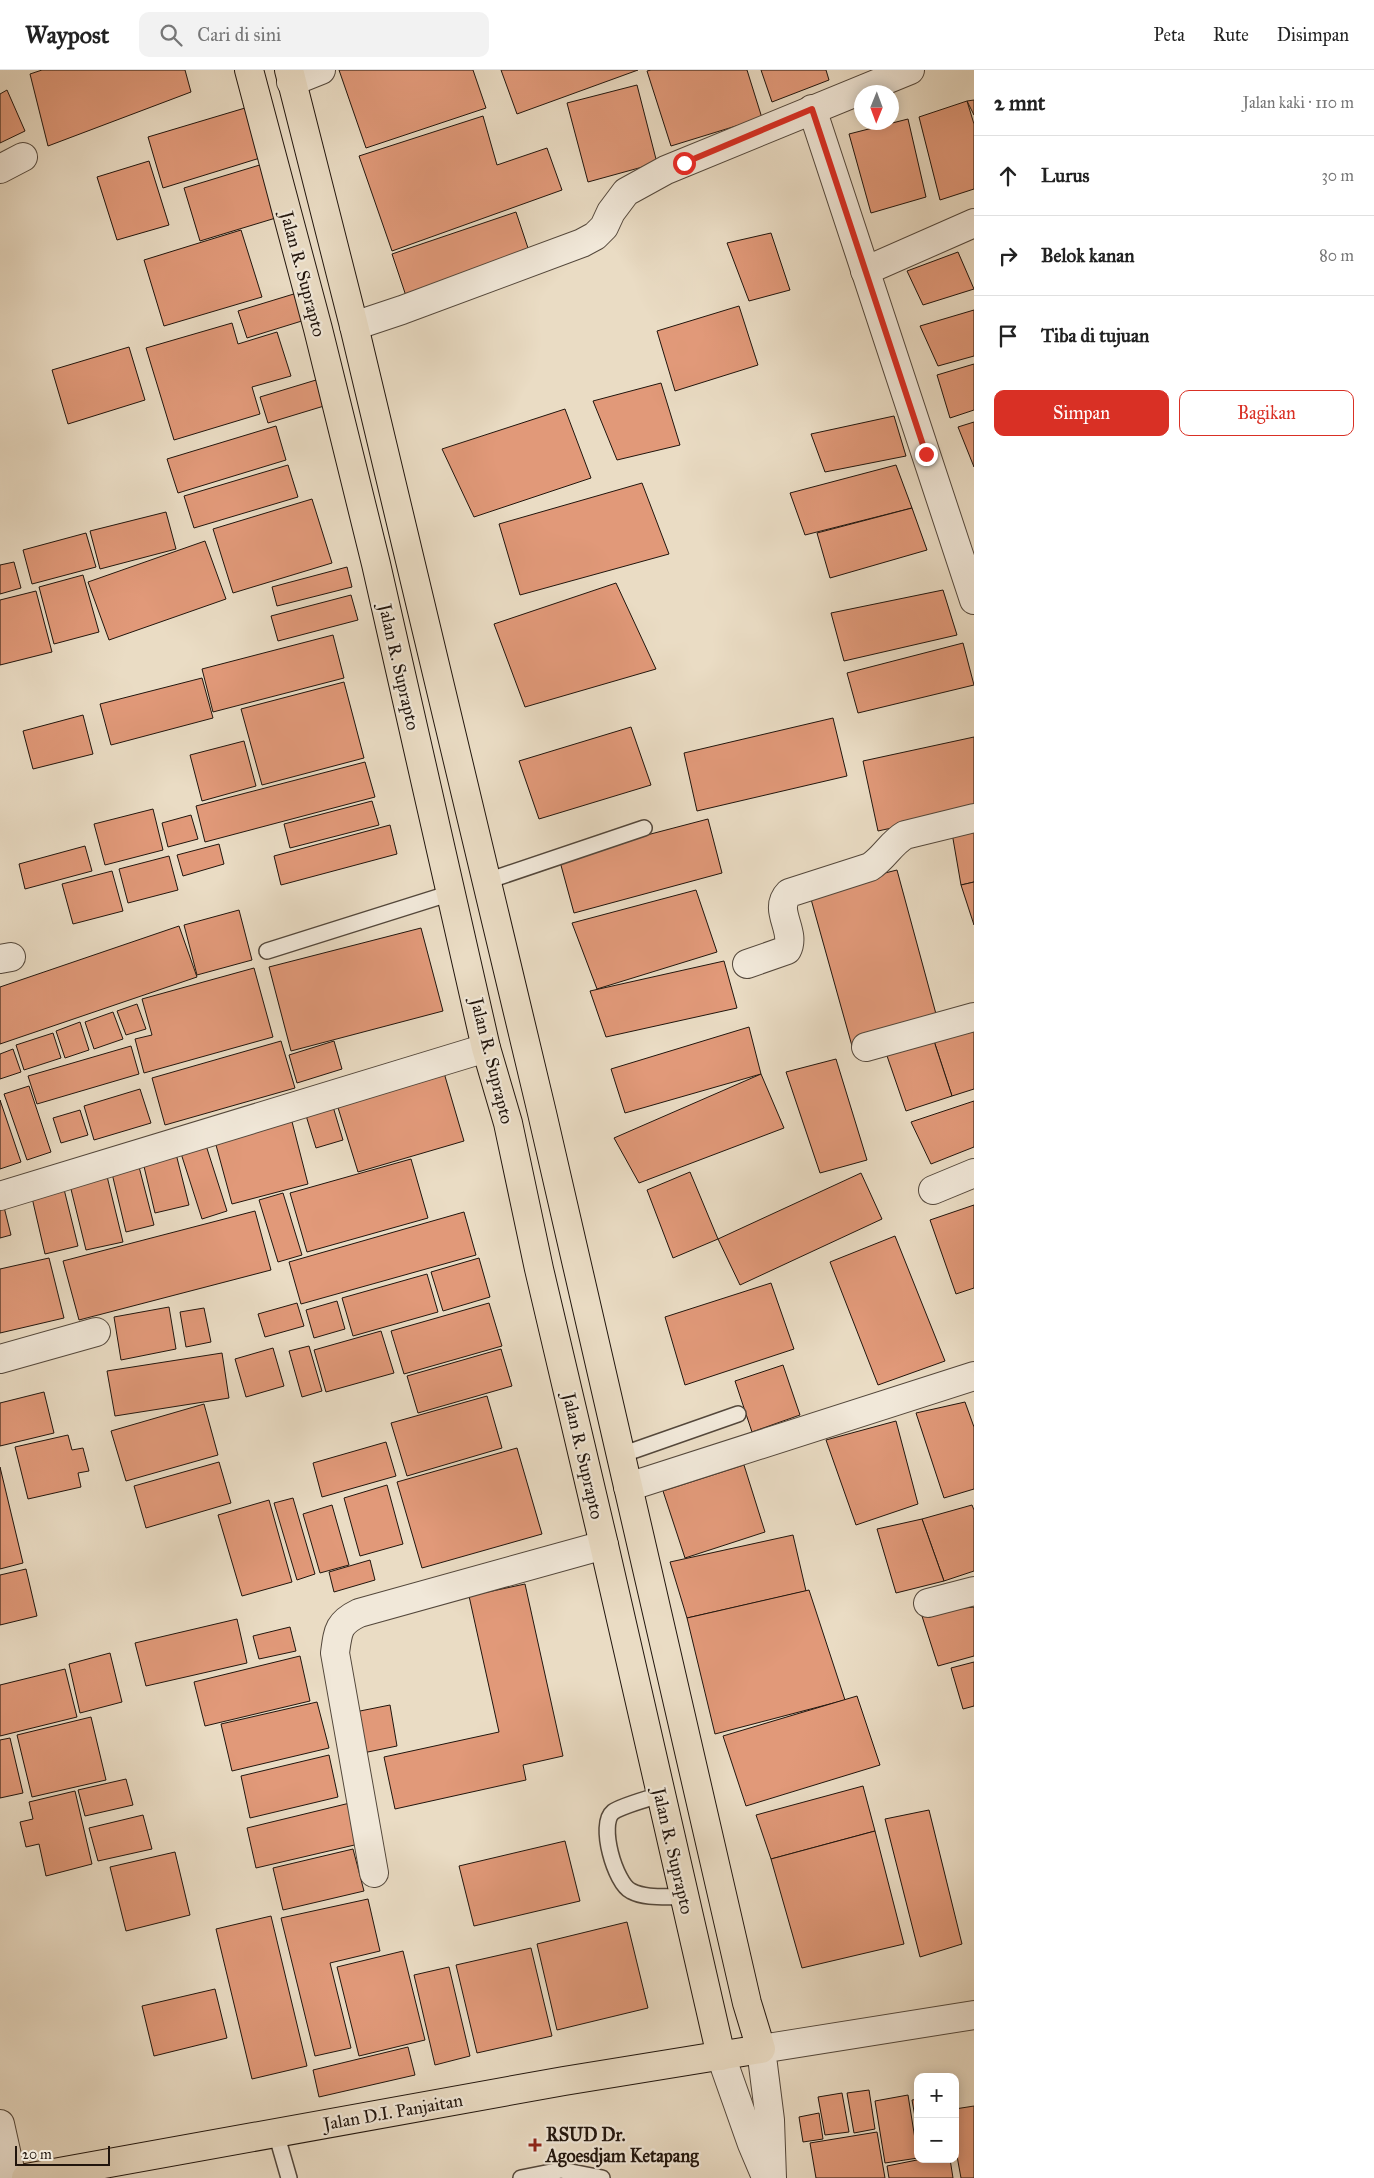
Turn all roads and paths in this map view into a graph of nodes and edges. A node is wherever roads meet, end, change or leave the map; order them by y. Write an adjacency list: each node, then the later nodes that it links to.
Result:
1 (250, 70): 13 (highway, Jalan R. Suprapto)
2 (321, 70): 4 (street)
3 (910, 70): 5 (street)
4 (290, 76): 8 (highway, Jalan R. Suprapto)
5 (812, 109): 7 (street); 8 (street)
6 (974, 224): 7 (street)
7 (866, 271): 9 (street)
8 (354, 326): 12 (highway, Jalan R. Suprapto)
9 (974, 600)
10 (974, 818): 15 (street)
11 (644, 828): 12 (lane)
12 (487, 881): 19 (highway, Jalan R. Suprapto)
13 (451, 892): 14 (lane); 18 (highway, Jalan R. Suprapto)
14 (267, 951)
15 (747, 964)
16 (974, 1017): 17 (street)
17 (866, 1046)
18 (486, 1048): 20 (highway, Jalan R. Suprapto); 23 (street)
19 (542, 1113): 20 (highway); 28 (highway, Jalan R. Suprapto)
20 (508, 1123): 30 (highway, Jalan R. Suprapto)
21 (974, 1172): 22 (street)
22 (933, 1190)
23 (0, 1196)
24 (96, 1332): 25 (street)
25 (0, 1359)
26 (974, 1376): 29 (street)
27 (738, 1414): 28 (lane)
28 (621, 1455): 29 (highway, Jalan R. Suprapto)
29 (628, 1487): 37 (highway, Jalan R. Suprapto)
30 (604, 1545): 33 (highway, Jalan R. Suprapto); 34 (street)
31 (974, 1591): 32 (street)
32 (928, 1603)
33 (660, 1794): 35 (highway, Jalan R. Suprapto); 35 (lane)
34 (374, 1873)
35 (684, 1897): 38 (highway, Jalan R. Suprapto)
36 (974, 2015): 37 (street)
37 (761, 2049): 38 (highway, Jalan D.I. Panjaitan); 47 (street)
38 (721, 2056): 40 (highway, Jalan D.I. Panjaitan); 46 (street)
39 (0, 2124): 41 (street)
40 (276, 2133): 42 (highway, Jalan D.I. Panjaitan); 43 (lane)
41 (12, 2178)
42 (26, 2178)
43 (288, 2178)
44 (521, 2178): 45 (lane)
45 (602, 2178)
46 (767, 2178)
47 (772, 2178)

